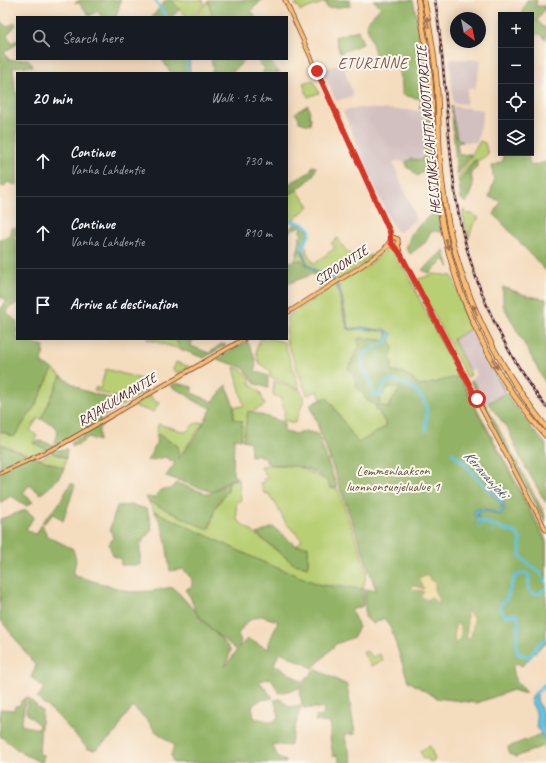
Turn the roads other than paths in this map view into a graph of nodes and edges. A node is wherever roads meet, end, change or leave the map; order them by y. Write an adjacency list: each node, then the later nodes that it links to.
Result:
1 (285, 0): 4 (main road)
2 (418, 0): 8 (highway, HELSINKI-LAHTI MOOTTORITIE, one-way to 8)
3 (424, 0): 7 (highway, HELSINKI-LAHTI MOOTTORITIE, one-way to 3)
4 (393, 242): 5 (main road, SIPOONTIE); 10 (main road)
5 (288, 311)
6 (242, 340): 9 (main road, RAJAKULMANTIE)
7 (546, 427)
8 (546, 436)
9 (0, 473)
10 (546, 530)

